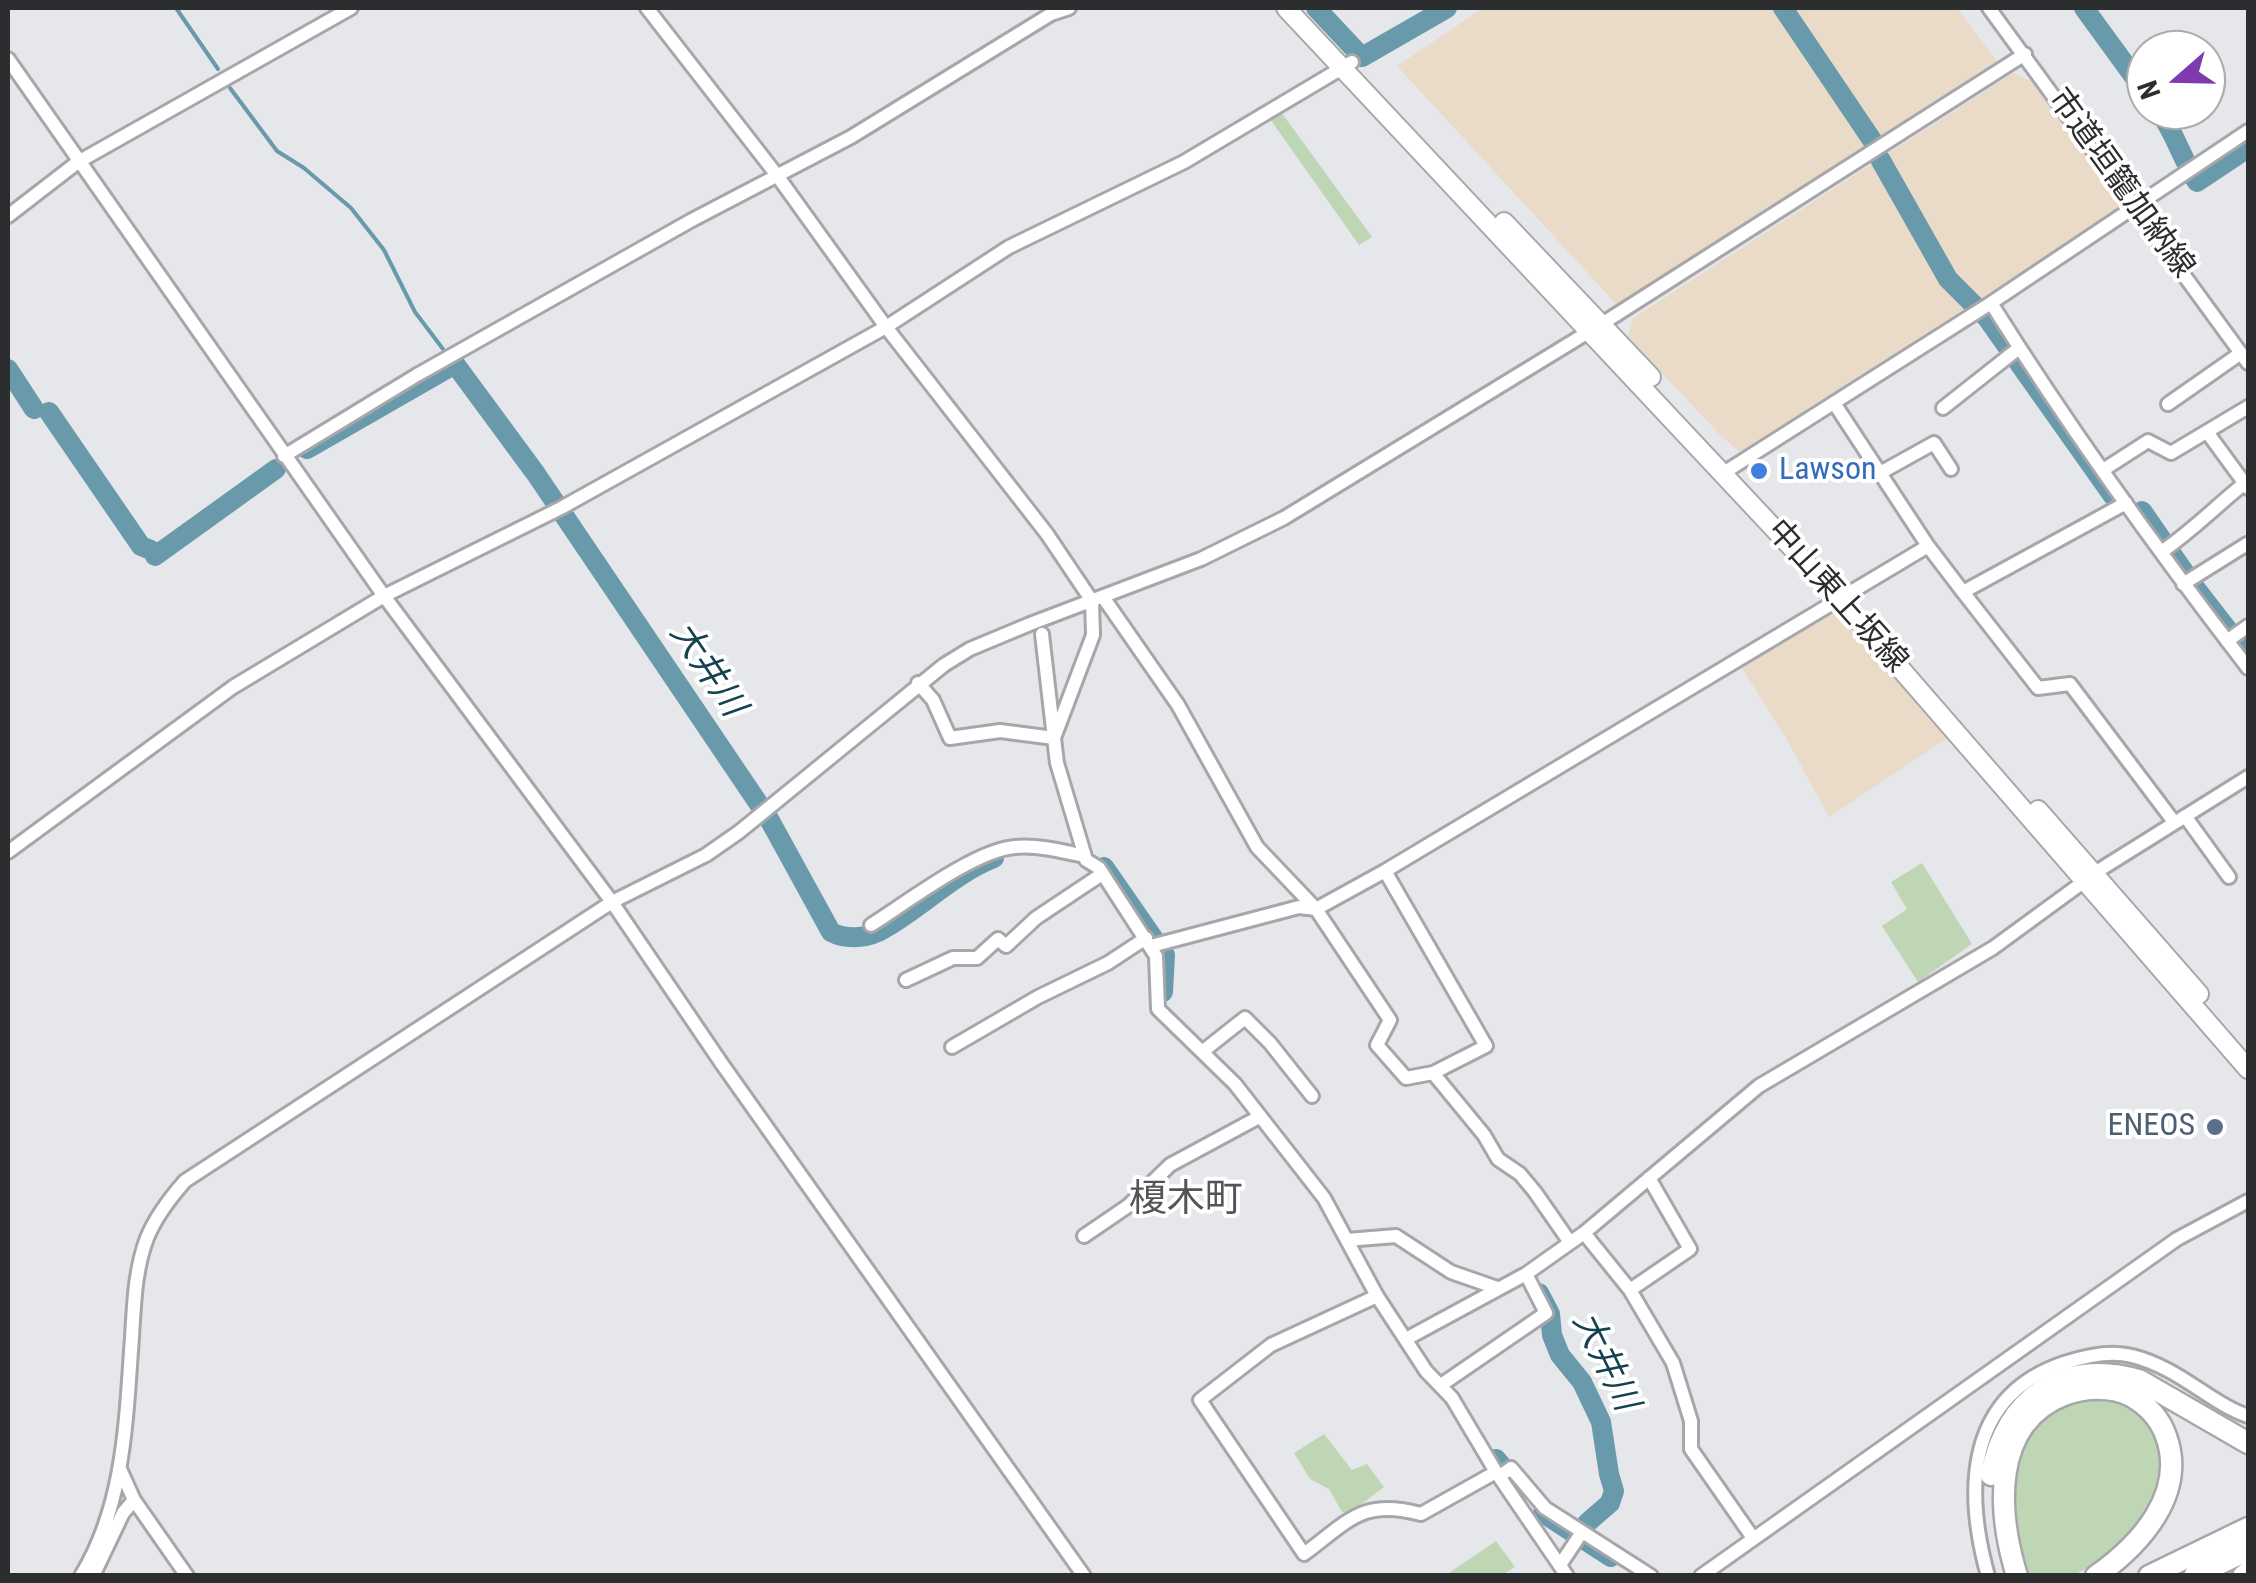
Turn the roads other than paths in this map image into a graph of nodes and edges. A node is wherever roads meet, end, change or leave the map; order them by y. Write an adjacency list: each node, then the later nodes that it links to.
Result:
1 (351, 8): 11 (street)
2 (647, 8): 12 (street)
3 (1069, 8): 12 (street)
4 (1286, 8): 9 (main road, 中山東上坂線)
5 (1301, 8): 9 (main road, 中山東上坂線)
6 (1989, 8): 7 (street, 市道垣籠加納線)
7 (2025, 54): 13 (street, 市道垣籠加納線); 16 (street)
8 (8, 59): 11 (street)
9 (1348, 65): 16 (main road, 中山東上坂線); 17 (street)
10 (2248, 132): 13 (street)
11 (78, 162): 14 (street); 25 (street)
12 (776, 174): 17 (street); 25 (street)
13 (2136, 206): 15 (street); 19 (street, 市道垣籠加納線)
14 (8, 216)
15 (1983, 308): 18 (street); 20 (street)
16 (1597, 327): 26 (main road, 中山東上坂線); 39 (street)
17 (886, 328): 37 (street); 39 (street)
18 (2014, 352): 23 (street); 28 (street)
19 (2245, 358): 21 (street)
20 (1834, 402): 26 (street); 29 (street)
21 (2168, 404)
22 (2248, 407): 24 (street)
23 (1943, 408)
24 (2206, 432): 28 (street); 30 (street)
25 (284, 456): 37 (street)
26 (1730, 469): 38 (main road, 中山東上坂線)
27 (1950, 469): 29 (street)
28 (2102, 470): 31 (street)
29 (1880, 473): 33 (street)
30 (2247, 486): 34 (street)
31 (2126, 503): 34 (street); 36 (street)
32 (2248, 545): 35 (street)
33 (1928, 546): 36 (street); 38 (street)
34 (2161, 552): 35 (street)
35 (2183, 584): 42 (street)
36 (1962, 592): 47 (street)
37 (384, 596): 48 (street); 54 (street)
38 (1846, 596): 50 (street); 53 (main road, 中山東上坂線)
39 (1097, 599): 44 (street); 45 (street); 55 (street)
40 (2248, 626): 42 (street)
41 (1042, 634): 45 (street)
42 (2227, 640): 43 (street)
43 (2248, 668)
44 (918, 683): 45 (street); 54 (street)
45 (1054, 738): 49 (street)
46 (2248, 777): 47 (street)
47 (2180, 819): 52 (street); 53 (street)
48 (8, 852)
49 (1084, 856): 51 (street); 56 (street)
50 (1386, 871): 55 (street); 63 (street)
51 (1102, 874): 57 (street); 58 (street)
52 (2229, 877)
53 (2090, 879): 60 (main road, 中山東上坂線); 62 (main road, 中山東上坂線); 66 (street)
54 (612, 902): 80 (street); 91 (street)
55 (1316, 909): 57 (street); 63 (street)
56 (871, 925)
57 (1154, 943): 59 (street); 61 (street)
58 (906, 980)
59 (952, 1047)
60 (2248, 1051)
61 (1202, 1052): 64 (street); 65 (street)
62 (2248, 1069)
63 (1433, 1073): 71 (street)
64 (1312, 1096)
65 (1259, 1117): 69 (street); 70 (street)
66 (1649, 1178): 68 (street); 74 (street)
67 (2248, 1201): 85 (street)
68 (1584, 1233): 71 (street); 74 (street)
69 (1084, 1236)
70 (1346, 1240): 73 (street); 75 (street)
71 (1569, 1241): 72 (street)
72 (1526, 1274): 73 (street); 77 (street)
73 (1497, 1288): 76 (street)
74 (1630, 1290): 85 (street)
75 (1377, 1296): 76 (street); 81 (street)
76 (1406, 1339): 77 (street)
77 (1441, 1385): 81 (street)
78 (2248, 1416): 94 (street)
79 (2248, 1443): 95 (highway)
80 (120, 1469): 82 (street); 88 (street)
81 (1502, 1473): 84 (street); 87 (street)
82 (134, 1500): 89 (street); 90 (street)
83 (2248, 1528): 98 (highway)
84 (1579, 1536): 87 (street); 92 (street)
85 (1754, 1538): 93 (street)
86 (2248, 1550): 99 (highway)
87 (1563, 1570)
88 (81, 1576)
89 (93, 1576)
90 (187, 1576)
91 (1084, 1576)
92 (1651, 1576)
93 (1702, 1576)
94 (1988, 1576)
95 (2003, 1576)
96 (2017, 1576): 97 (highway)
97 (2096, 1576)
98 (2149, 1576)
99 (2194, 1576)

